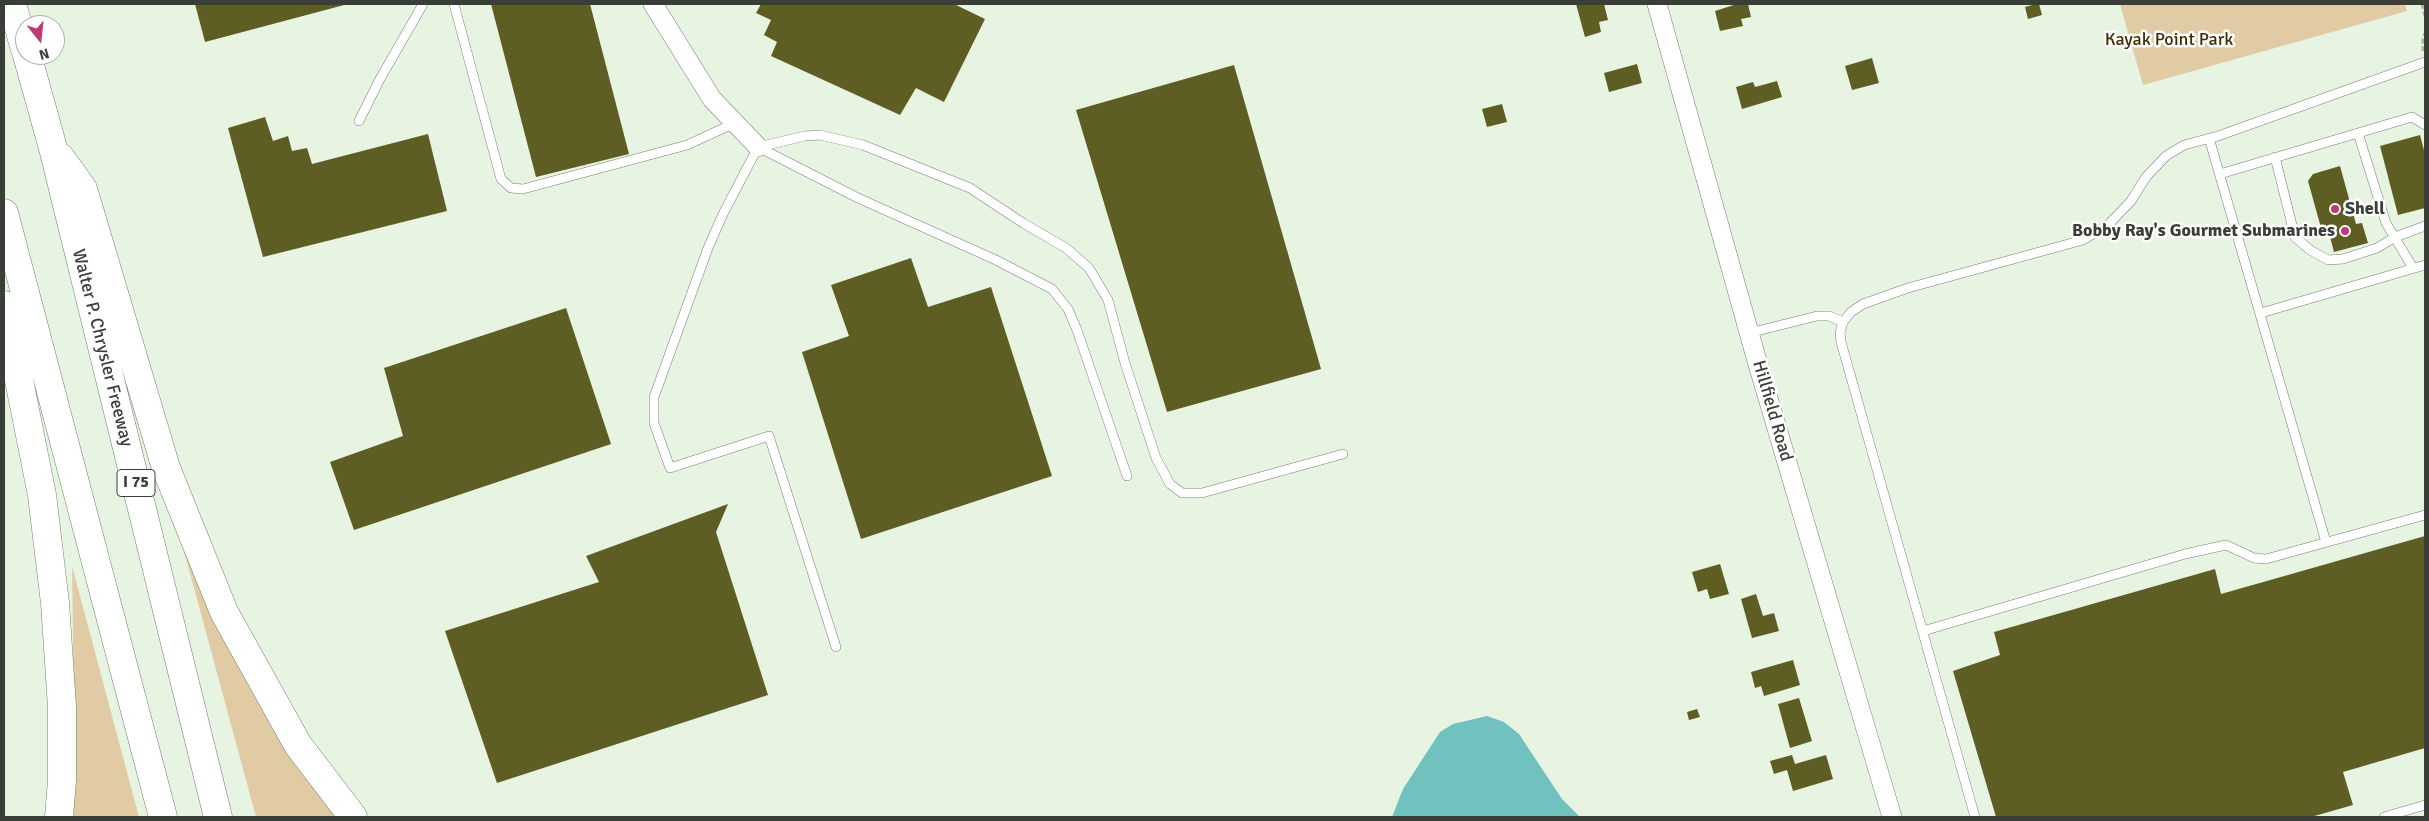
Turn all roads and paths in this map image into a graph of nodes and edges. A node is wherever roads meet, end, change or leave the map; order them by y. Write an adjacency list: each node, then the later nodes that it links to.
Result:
1 (423, 4): 9 (lane)
2 (454, 4): 10 (lane)
3 (653, 4): 10 (street)
4 (1658, 4): 26 (street, Hillfield Road)
5 (2422, 4): 6 (path)
6 (2425, 16)
7 (2425, 62): 13 (lane)
8 (30, 65): 14 (highway, Walter P. Chrysler Freeway / I 75)
9 (359, 121)
10 (735, 123): 15 (street)
11 (2425, 126): 12 (lane)
12 (2358, 133): 16 (lane); 20 (lane)
13 (2209, 138): 17 (lane); 25 (lane)
14 (53, 148): 36 (highway, Walter P. Chrysler Freeway / I 75); 37 (highway)
15 (758, 148): 27 (lane); 28 (lane); 32 (lane)
16 (2275, 157): 17 (lane); 20 (lane)
17 (2220, 174): 24 (lane)
18 (4, 213): 35 (highway)
19 (2425, 226): 20 (lane)
20 (2395, 237): 22 (lane)
21 (2425, 265): 22 (lane)
22 (2413, 268): 24 (lane)
23 (4, 305): 34 (highway)
24 (2261, 313): 30 (lane)
25 (1843, 322): 26 (lane); 31 (lane)
26 (1749, 333): 38 (street, Hillfield Road)
27 (1342, 454)
28 (1127, 476)
29 (2425, 515): 30 (lane)
30 (2326, 542): 31 (lane)
31 (1923, 631): 39 (lane)
32 (836, 647)
33 (2425, 805): 40 (lane)
34 (59, 817)
35 (163, 817)
36 (218, 817)
37 (352, 817)
38 (1892, 817)
39 (1976, 817)
40 (2384, 817)

